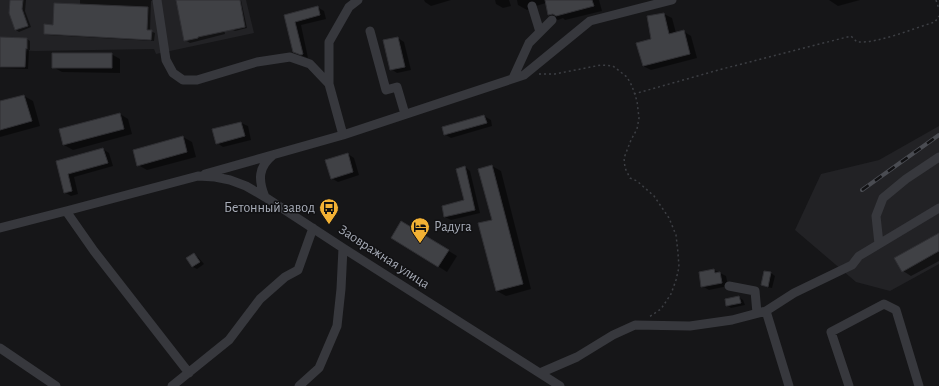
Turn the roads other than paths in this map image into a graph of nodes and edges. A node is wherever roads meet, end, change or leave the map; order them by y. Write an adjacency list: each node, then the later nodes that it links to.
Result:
1 (157, 0): 9 (street)
2 (358, 0): 9 (street)
3 (672, 0): 8 (street)
4 (532, 6): 7 (street)
5 (552, 20): 7 (street)
6 (370, 31): 10 (street)
7 (540, 32): 8 (street)
8 (513, 78): 10 (street)
9 (329, 84): 11 (street)
10 (405, 114): 11 (street)
11 (343, 135): 12 (street)
12 (274, 154): 14 (street); 15 (street)
13 (939, 157): 20 (street)
14 (198, 176): 15 (street, Заовражная улица); 17 (street, Заовражная улица)
15 (265, 197): 19 (street, Заовражная улица)
16 (939, 208): 20 (street)
17 (66, 212): 18 (street, Заовражная улица); 25 (street)
18 (0, 228)
19 (313, 228): 21 (street, Заовражная улица); 25 (street)
20 (879, 244): 23 (street)
21 (343, 248): 26 (street, Заовражная улица); 29 (street)
22 (729, 286): 23 (street)
23 (762, 312): 26 (street); 31 (street)
24 (0, 348): 27 (street)
25 (188, 373): 28 (street)
26 (540, 373): 30 (street, Заовражная улица)
27 (56, 386)
28 (172, 386)
29 (299, 386)
30 (560, 386)
31 (788, 386)
32 (849, 386): 33 (street)
33 (919, 386)

